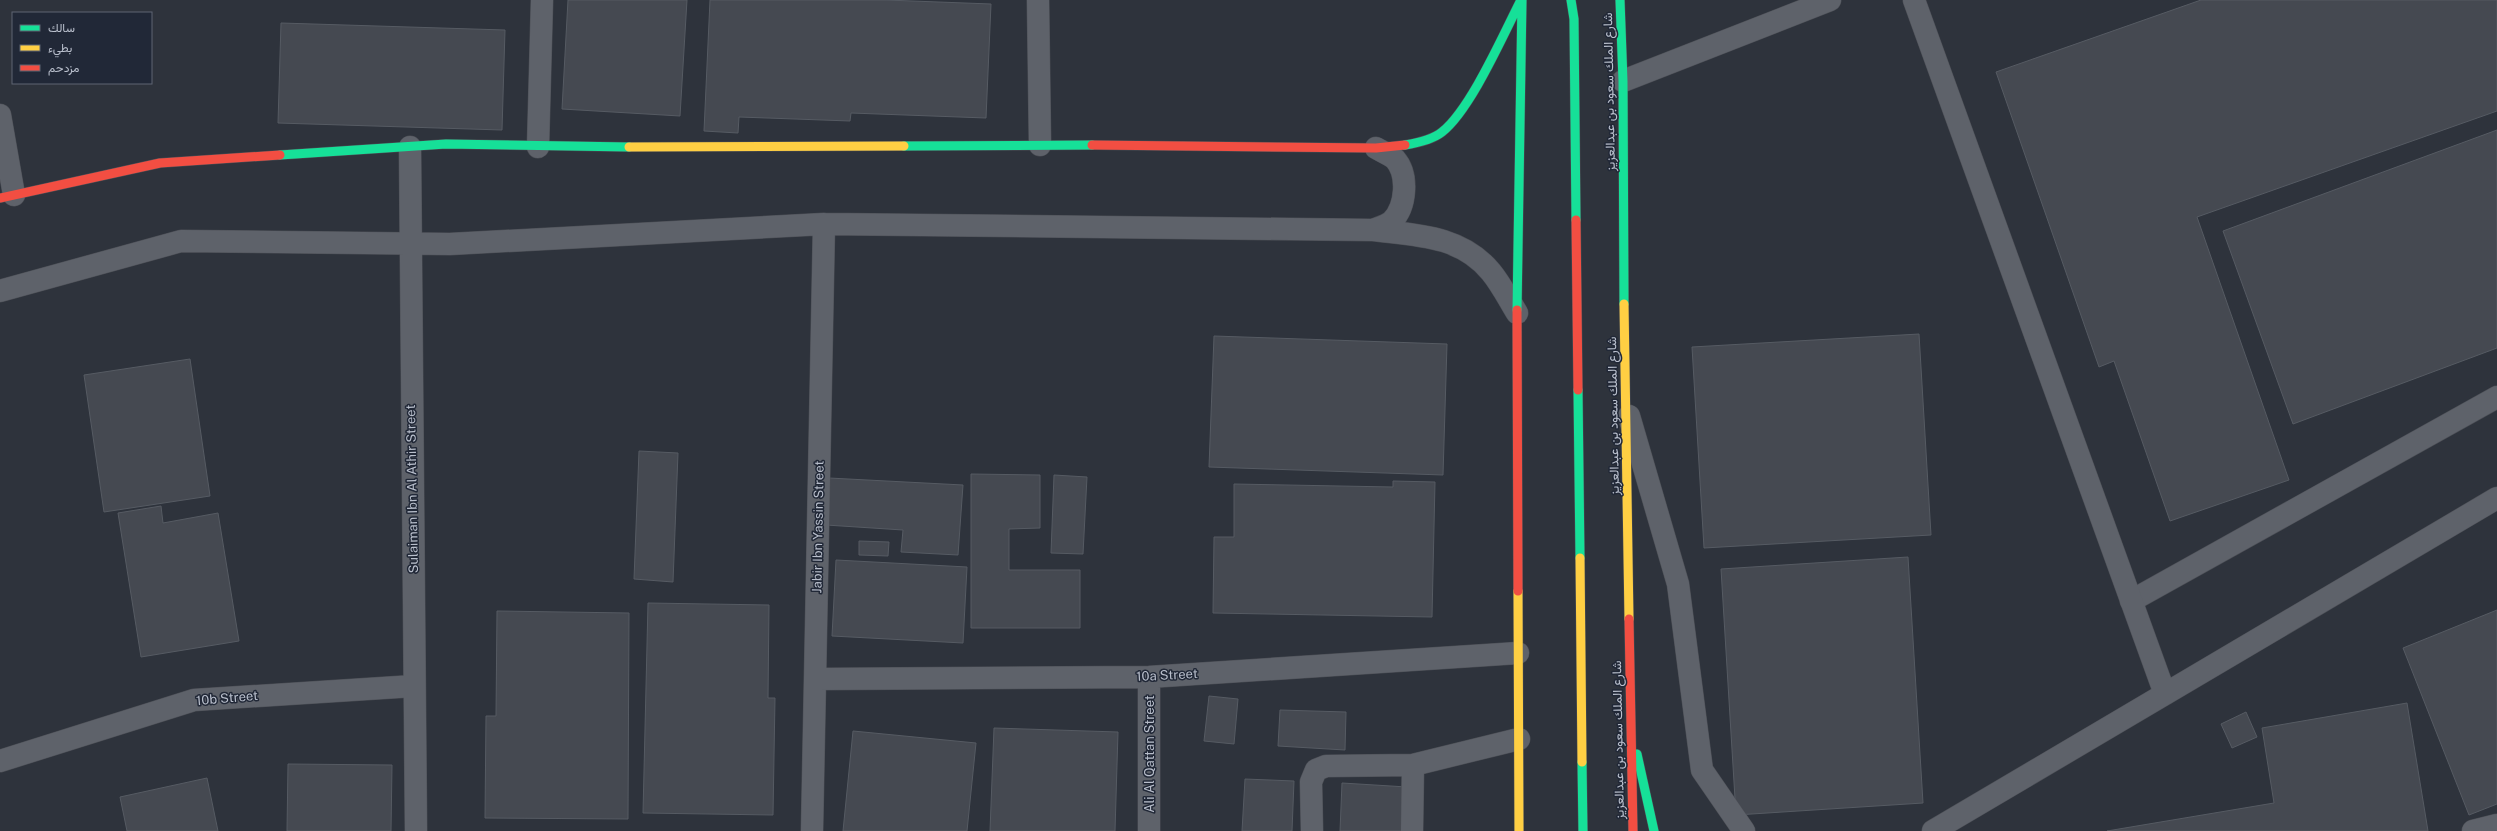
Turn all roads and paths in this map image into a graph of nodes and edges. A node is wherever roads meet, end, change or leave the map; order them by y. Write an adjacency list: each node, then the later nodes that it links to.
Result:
1 (542, 0): 12 (street)
2 (1038, 0): 10 (street)
3 (1521, 0): 13 (main road); 19 (main road)
4 (1571, 0): 40 (main road)
5 (1620, 0): 8 (main road, شارع الملك سعود بن عبدالعزيز)
6 (1830, 0): 8 (street)
7 (1914, 0): 23 (street)
8 (1623, 81): 21 (main road, شارع الملك سعود بن عبدالعزيز)
9 (0, 115): 14 (street)
10 (1040, 145): 12 (main road); 13 (main road)
11 (410, 147): 12 (main road); 14 (main road); 17 (street, Sulaiman Ibn Al Athir Street)
12 (538, 147)
13 (1376, 148): 16 (street)
14 (7, 197)
15 (824, 224): 16 (street); 17 (street); 26 (street, Jabir Ibn Yassin Street)
16 (1373, 230): 19 (street)
17 (409, 244): 18 (street); 27 (street, Sulaiman Ibn Al Athir Street)
18 (0, 291)
19 (1517, 313): 24 (main road)
20 (2497, 397): 23 (street)
21 (1625, 403): 29 (main road, شارع الملك سعود بن عبدالعزيز); 43 (street)
22 (2497, 498): 28 (street)
23 (2131, 601): 28 (street)
24 (1518, 653): 25 (street, 10a Street); 30 (main road)
25 (1149, 677): 26 (street, 10a Street); 36 (street, Ali Al Qattan Street)
26 (816, 679): 35 (street, Jabir Ibn Yassin Street)
27 (414, 686): 31 (street, 10b Street); 34 (street, Sulaiman Ibn Al Athir Street)
28 (2165, 694): 44 (street)
29 (1632, 734): 41 (main road, شارع الملك سعود بن عبدالعزيز); 42 (main road)
30 (1519, 739): 32 (street); 39 (main road)
31 (0, 761)
32 (1413, 765): 37 (street); 38 (street)
33 (2497, 825): 45 (street)
34 (416, 831)
35 (812, 831)
36 (1148, 831)
37 (1312, 831)
38 (1412, 831)
39 (1519, 831)
40 (1583, 831)
41 (1632, 831)
42 (1654, 831)
43 (1744, 831)
44 (1933, 831)
45 (2473, 831)

